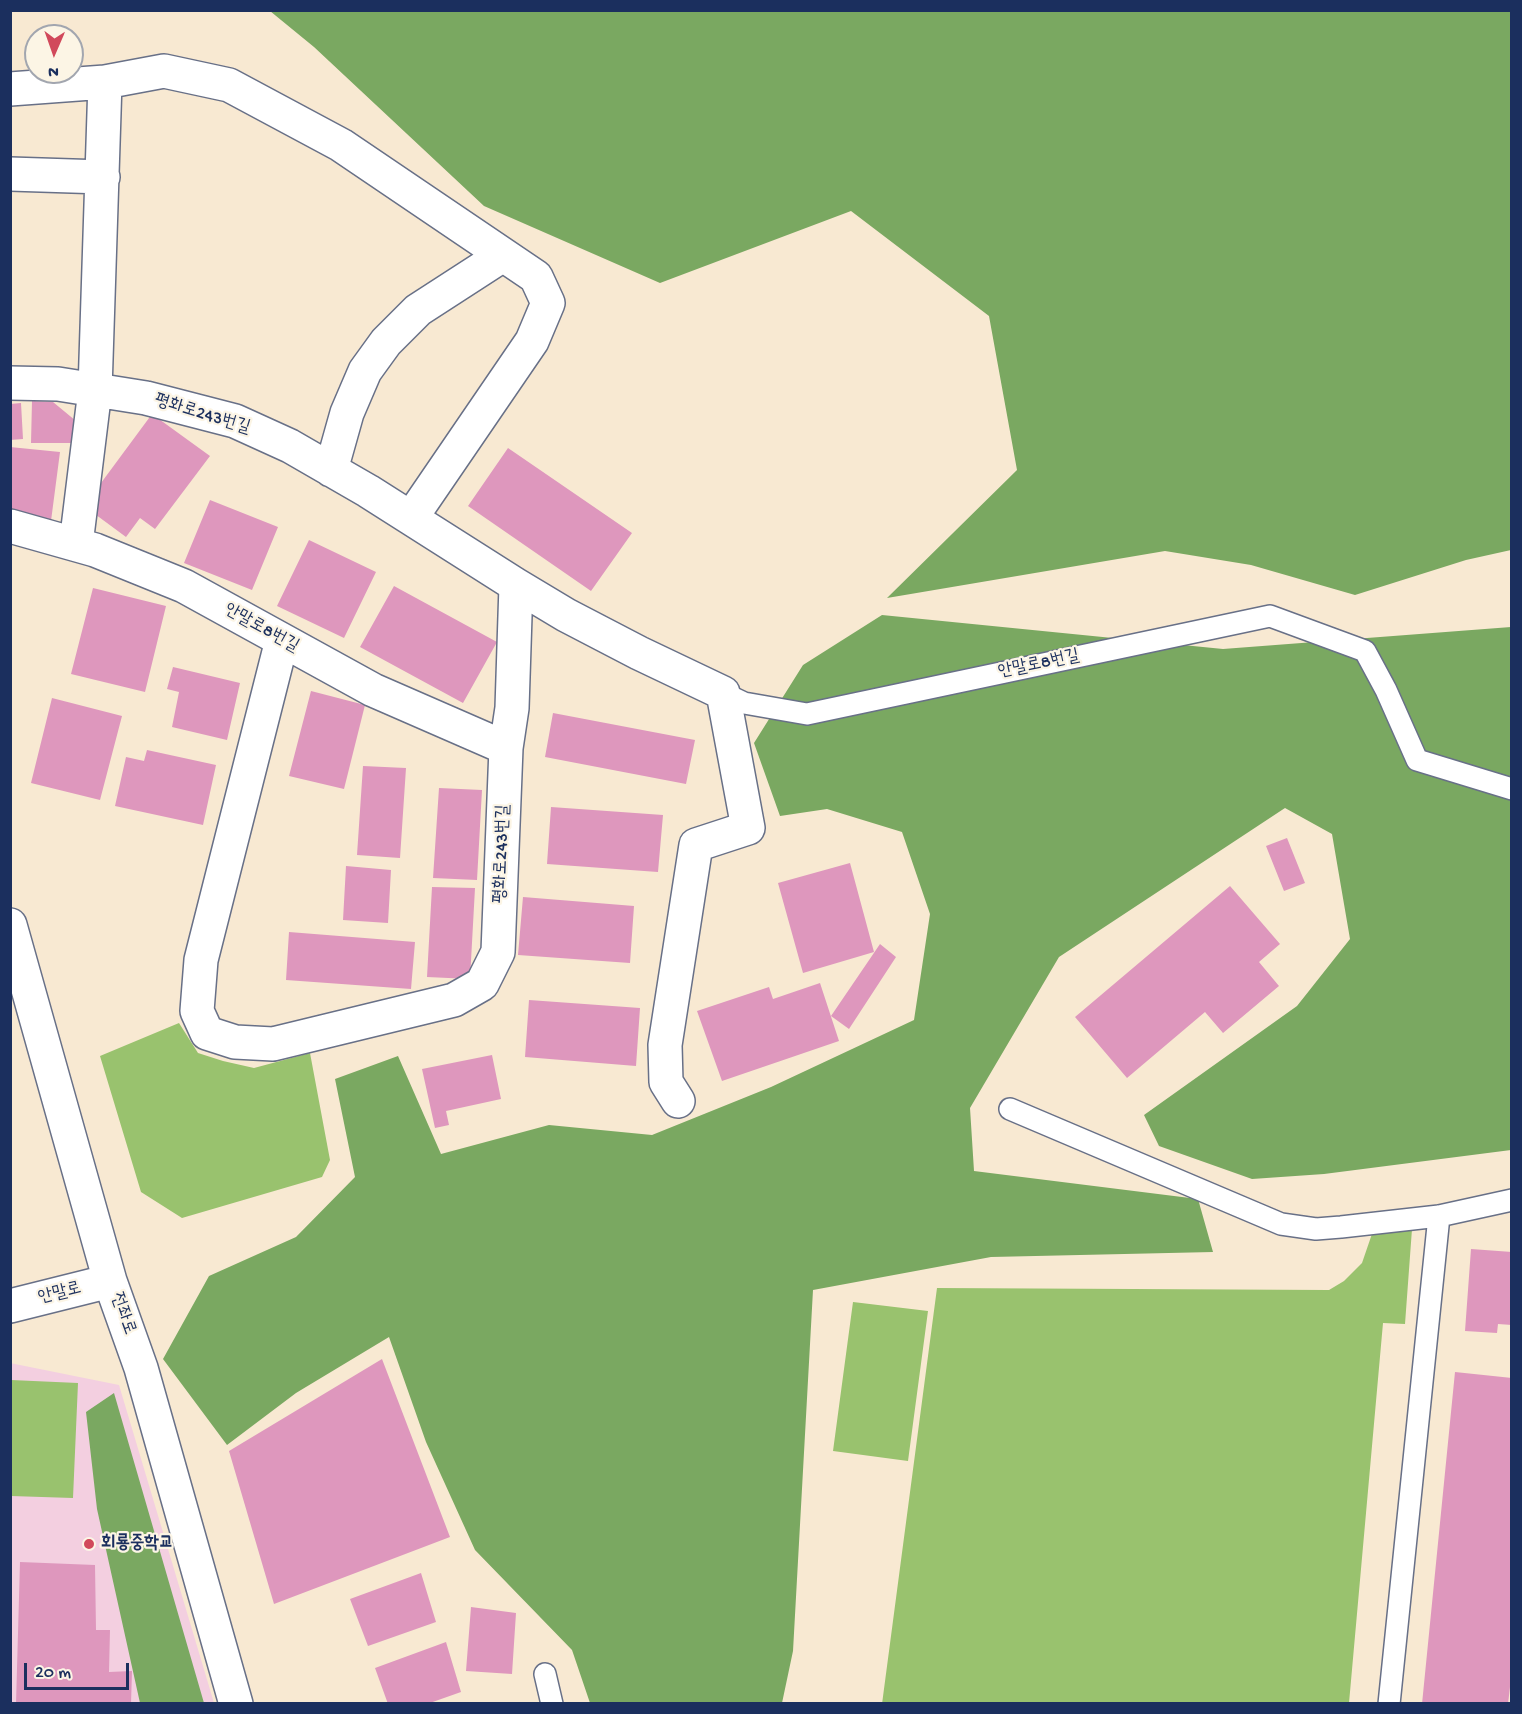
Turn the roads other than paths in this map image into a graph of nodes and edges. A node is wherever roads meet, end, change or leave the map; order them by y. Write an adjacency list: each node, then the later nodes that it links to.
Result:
1 (105, 82): 2 (street); 4 (street); 5 (street)
2 (10, 89)
3 (10, 174): 4 (street)
4 (103, 177): 7 (street)
5 (503, 255): 8 (street); 9 (street)
6 (10, 383): 7 (street, 평화로243번길)
7 (95, 390): 8 (street, 평화로243번길); 11 (street)
8 (331, 470): 9 (street, 평화로243번길)
9 (411, 518): 12 (street, 평화로243번길)
10 (10, 526): 11 (street, 안말로8번길)
11 (76, 544): 13 (street, 안말로8번길)
12 (516, 585): 14 (street, 안말로8번길); 15 (street, 평화로243번길)
13 (282, 640): 15 (street, 안말로8번길); 15 (street, 평화로243번길)
14 (723, 693): 16 (lane, 안말로8번길); 18 (street)
15 (506, 748)
16 (1512, 789)
17 (10, 925): 22 (street, 전좌로)
18 (678, 1101)
19 (1010, 1109): 21 (lane)
20 (1512, 1200): 21 (lane)
21 (1439, 1216): 27 (lane)
22 (110, 1281): 23 (street, 안말로); 25 (street, 전좌로)
23 (10, 1306)
24 (545, 1674): 26 (lane)
25 (236, 1704)
26 (552, 1704)
27 (1389, 1704)

